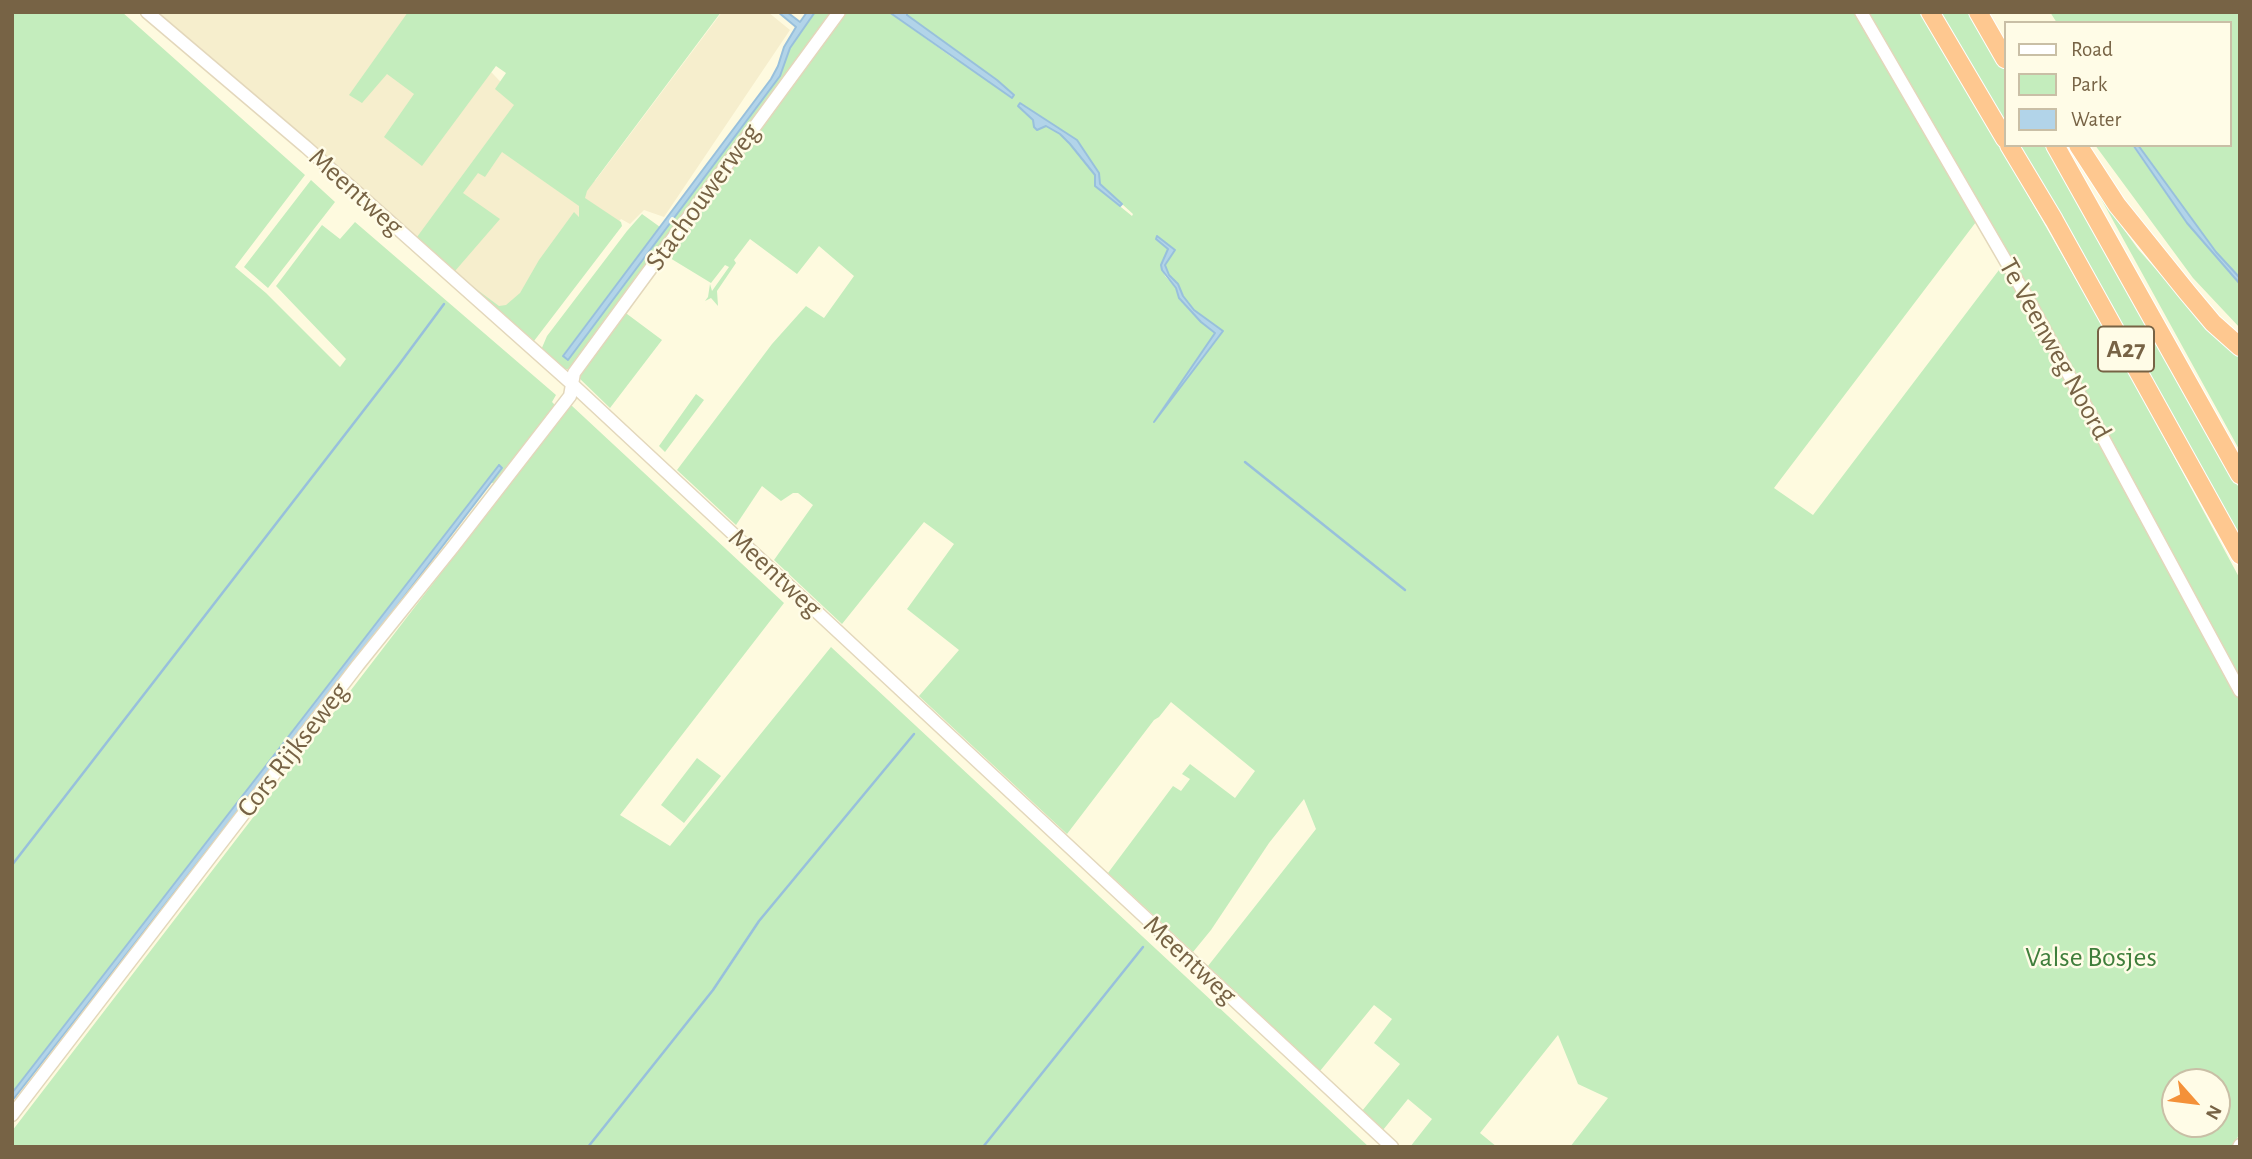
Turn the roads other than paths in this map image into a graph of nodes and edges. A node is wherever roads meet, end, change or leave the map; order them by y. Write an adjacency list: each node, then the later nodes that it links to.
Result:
1 (147, 12): 14 (street, Meentweg)
2 (839, 12): 14 (street, Stachouwerweg)
3 (1861, 12): 17 (street, Te Veenweg Noord)
4 (1930, 12): 9 (highway)
5 (1978, 12): 8 (highway)
6 (1989, 12): 7 (highway)
7 (2004, 35)
8 (2004, 57)
9 (2004, 136)
10 (2010, 147): 16 (highway, A27)
11 (2056, 147): 15 (highway, A27)
12 (2079, 147): 13 (highway)
13 (2240, 347)
14 (572, 384): 18 (street, Cors Rijkseweg); 19 (street, Meentweg)
15 (2240, 475)
16 (2240, 555)
17 (2240, 691)
18 (12, 1115)
19 (1392, 1147)

